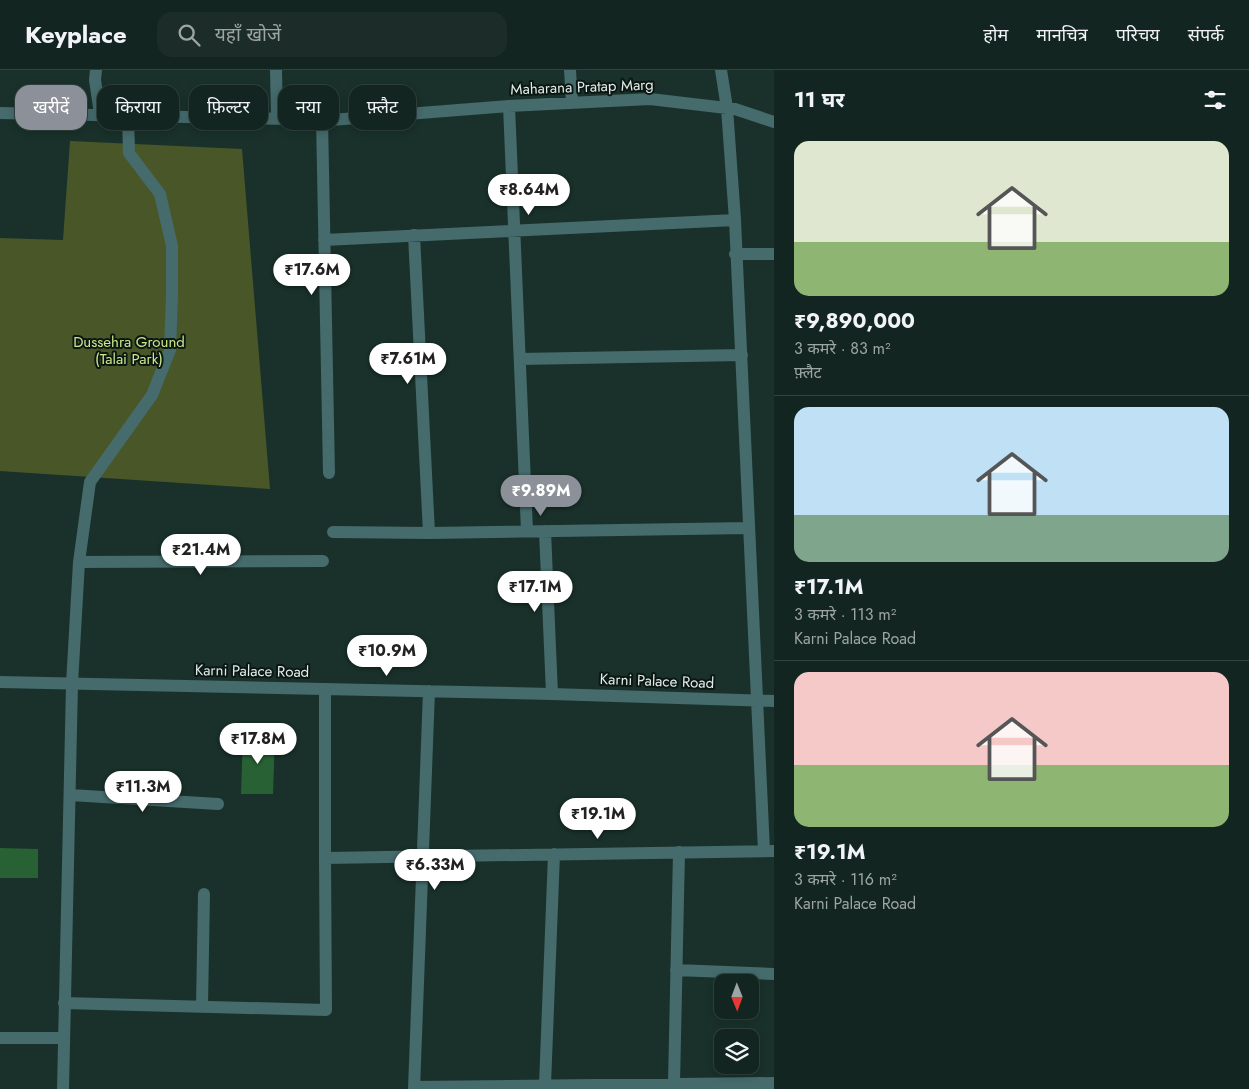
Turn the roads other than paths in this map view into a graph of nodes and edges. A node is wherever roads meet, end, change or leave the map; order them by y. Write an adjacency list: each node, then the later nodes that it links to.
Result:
1 (96, 70): 5 (street)
2 (276, 70): 12 (street)
3 (570, 70): 6 (street)
4 (721, 70): 8 (street)
5 (97, 94)
6 (572, 102): 7 (street, Maharana Pratap Marg); 8 (street, Maharana Pratap Marg)
7 (509, 106): 13 (street, Maharana Pratap Marg); 18 (street)
8 (727, 108): 14 (street, Maharana Pratap Marg); 17 (street)
9 (0, 113): 10 (street, Maharana Pratap Marg)
10 (97, 114)
11 (179, 116): 12 (street, Maharana Pratap Marg)
12 (277, 118)
13 (339, 118)
14 (774, 122)
15 (128, 130): 31 (street)
16 (322, 130): 20 (street)
17 (734, 220): 18 (street); 21 (street)
18 (514, 230): 19 (street); 24 (street)
19 (414, 236): 20 (street); 30 (street)
20 (324, 240): 25 (street)
21 (735, 254): 22 (street); 23 (street)
22 (774, 254)
23 (742, 354): 24 (street); 26 (street)
24 (520, 359): 28 (street)
25 (329, 472)
26 (748, 528): 27 (street); 38 (street)
27 (545, 530): 28 (street); 37 (street)
28 (527, 531): 30 (street)
29 (333, 532): 30 (street)
30 (430, 533)
31 (79, 562): 32 (street); 34 (street)
32 (324, 562)
33 (0, 682): 34 (street, Karni Palace Road)
34 (72, 684): 35 (street, Karni Palace Road); 40 (street)
35 (325, 689): 36 (street, Karni Palace Road); 46 (street)
36 (429, 691): 37 (street, Karni Palace Road); 45 (street)
37 (552, 694): 38 (street, Karni Palace Road)
38 (758, 701): 39 (street, Karni Palace Road); 42 (street)
39 (774, 701)
40 (70, 795): 41 (street); 50 (street)
41 (218, 804)
42 (769, 851): 43 (street)
43 (678, 852): 44 (street); 48 (street)
44 (554, 854): 45 (street); 56 (street)
45 (423, 856): 46 (street); 57 (street)
46 (325, 858): 51 (street)
47 (204, 894): 51 (street)
48 (676, 970): 49 (street); 55 (street)
49 (774, 974)
50 (64, 1003): 51 (street); 53 (street)
51 (202, 1006)
52 (0, 1038): 53 (street)
53 (64, 1038): 58 (street)
54 (774, 1083): 55 (street)
55 (674, 1084): 56 (street)
56 (545, 1086): 57 (street)
57 (414, 1088)
58 (63, 1089)

